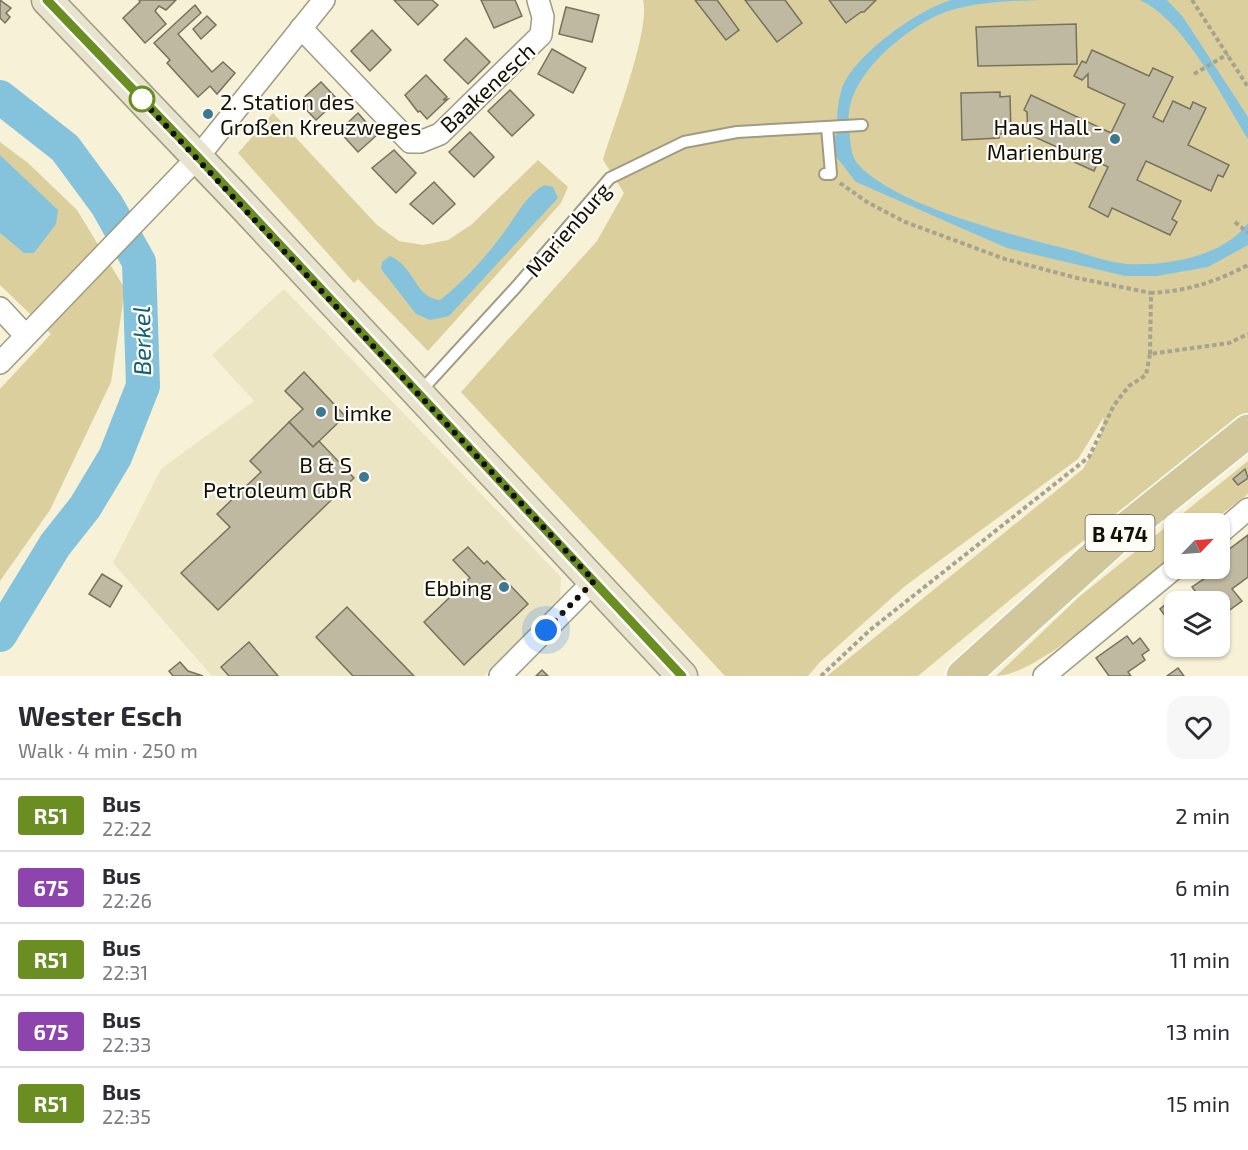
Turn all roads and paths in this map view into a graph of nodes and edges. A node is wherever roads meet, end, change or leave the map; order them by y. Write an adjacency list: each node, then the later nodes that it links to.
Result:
1 (47, 0): 11 (street)
2 (324, 0): 5 (street)
3 (538, 0): 5 (street, Baakenesch)
4 (1192, 0): 6 (path)
5 (301, 28): 11 (street)
6 (1228, 54): 7 (path); 8 (path)
7 (1194, 74)
8 (1248, 87)
9 (862, 124): 10 (lane, Marienburg)
10 (831, 127): 12 (lane); 22 (lane, Marienburg)
11 (198, 157): 19 (street); 22 (street)
12 (828, 174): 16 (path)
13 (1235, 222): 14 (path)
14 (1248, 233)
15 (1248, 265): 16 (path)
16 (1151, 292): 20 (path)
17 (0, 308): 19 (street)
18 (1248, 334): 20 (path)
19 (25, 335): 21 (street)
20 (1150, 354): 30 (path)
21 (0, 363)
22 (419, 393): 27 (street)
23 (1248, 431): 31 (main road, B 474)
24 (1248, 509): 25 (street)
25 (1230, 524)
26 (1164, 577): 32 (street)
27 (594, 581): 28 (street); 29 (street)
28 (500, 676)
29 (682, 676)
30 (821, 676)
31 (963, 676)
32 (1044, 676)

